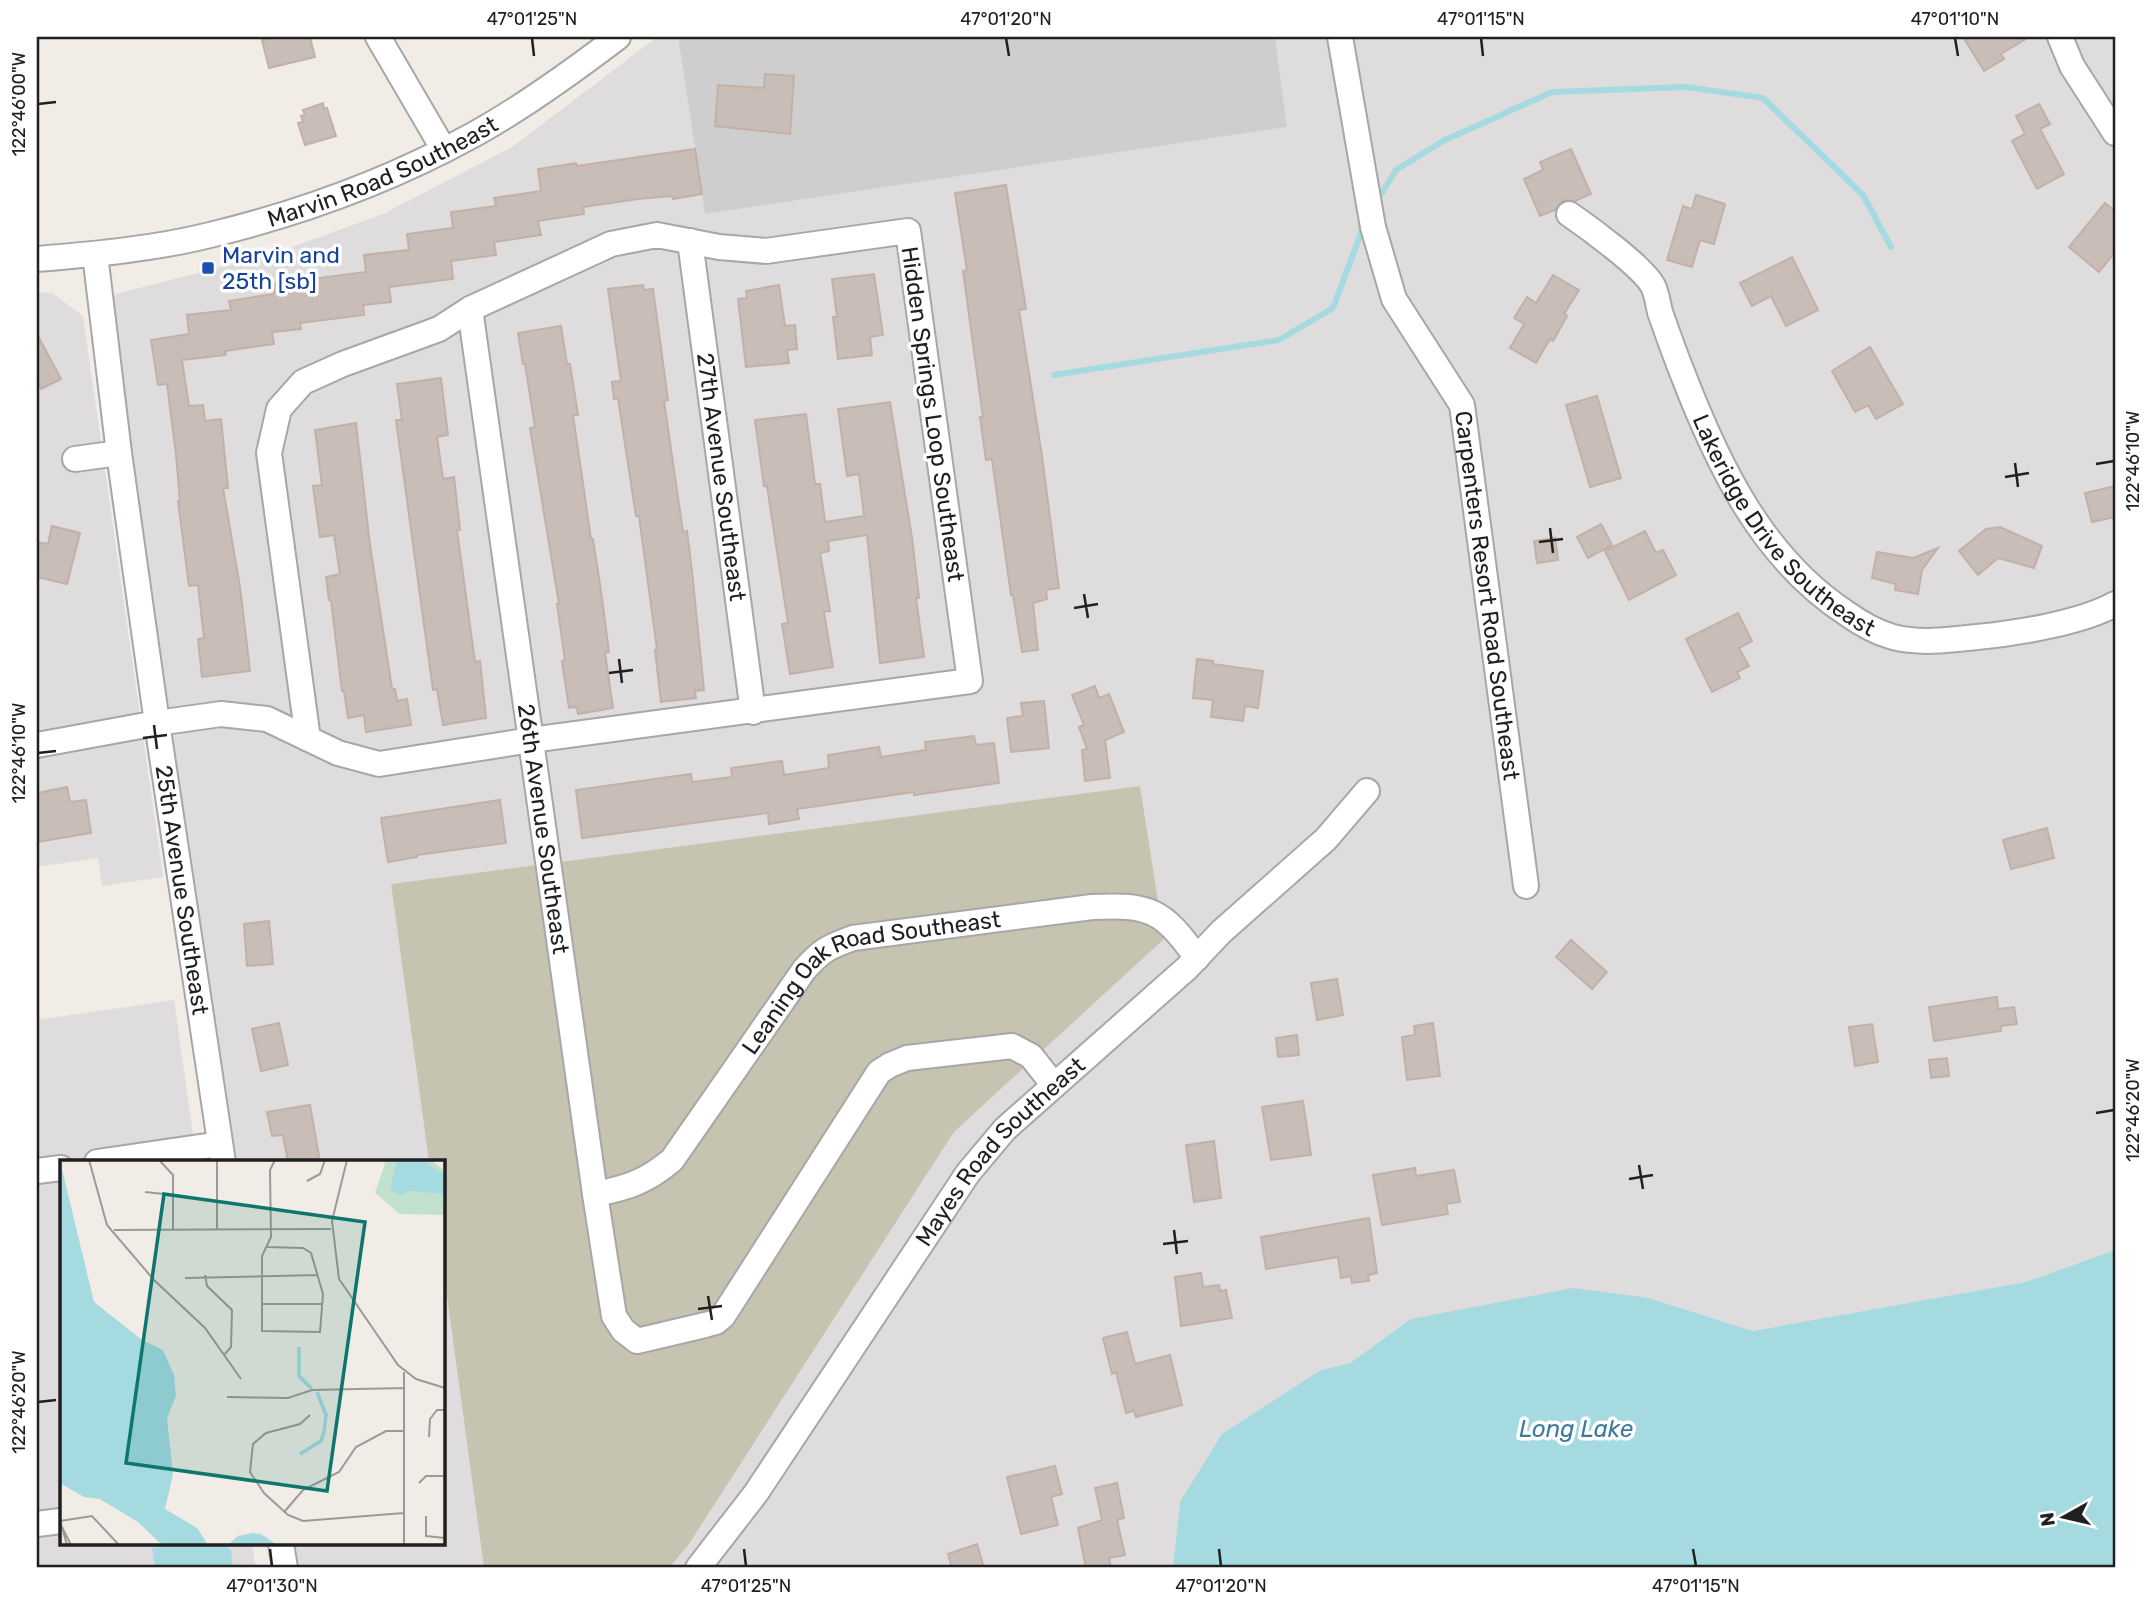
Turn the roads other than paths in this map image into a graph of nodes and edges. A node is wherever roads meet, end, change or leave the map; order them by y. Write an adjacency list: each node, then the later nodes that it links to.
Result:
1 (378, 37): 6 (street)
2 (618, 37): 6 (street, Marvin Road Southeast)
3 (1340, 37): 21 (street, Carpenters Resort Road Southeast)
4 (2060, 37): 5 (street)
5 (2115, 133)
6 (444, 150): 9 (street, Marvin Road Southeast)
7 (1569, 214): 14 (street, Lakeridge Drive Southeast)
8 (690, 241): 11 (street, Hidden Springs Loop Southeast); 15 (street, 27th Avenue Southeast); 15 (street, Hidden Springs Loop Southeast)
9 (95, 254): 10 (street, Marvin Road Southeast); 12 (street, 25th Avenue Southeast)
10 (37, 259)
11 (470, 309): 17 (street, Hidden Springs Loop Southeast); 18 (street, 26th Avenue Southeast)
12 (119, 453): 13 (street); 16 (street, 25th Avenue Southeast)
13 (75, 458)
14 (2115, 604)
15 (753, 712): 18 (street, Hidden Springs Loop Southeast)
16 (157, 723): 17 (street, Hidden Springs Loop Southeast); 19 (street, Hidden Springs Loop Southeast); 24 (street, 25th Avenue Southeast)
17 (308, 739): 18 (street, Hidden Springs Loop Southeast)
18 (531, 740): 28 (street, 26th Avenue Southeast)
19 (37, 745)
20 (1367, 791): 22 (street, Mayes Road Southeast)
21 (1526, 886)
22 (1197, 958): 23 (street, Mayes Road Southeast); 28 (street, Leaning Oak Road Southeast)
23 (1053, 1084): 28 (street, 26th Avenue Southeast); 33 (street, Mayes Road Southeast)
24 (222, 1153): 25 (street)
25 (125, 1160)
26 (60, 1168): 27 (street)
27 (37, 1171)
28 (595, 1194)
29 (60, 1521): 30 (street)
30 (37, 1524)
31 (281, 1546): 32 (street)
32 (285, 1568)
33 (698, 1568)

